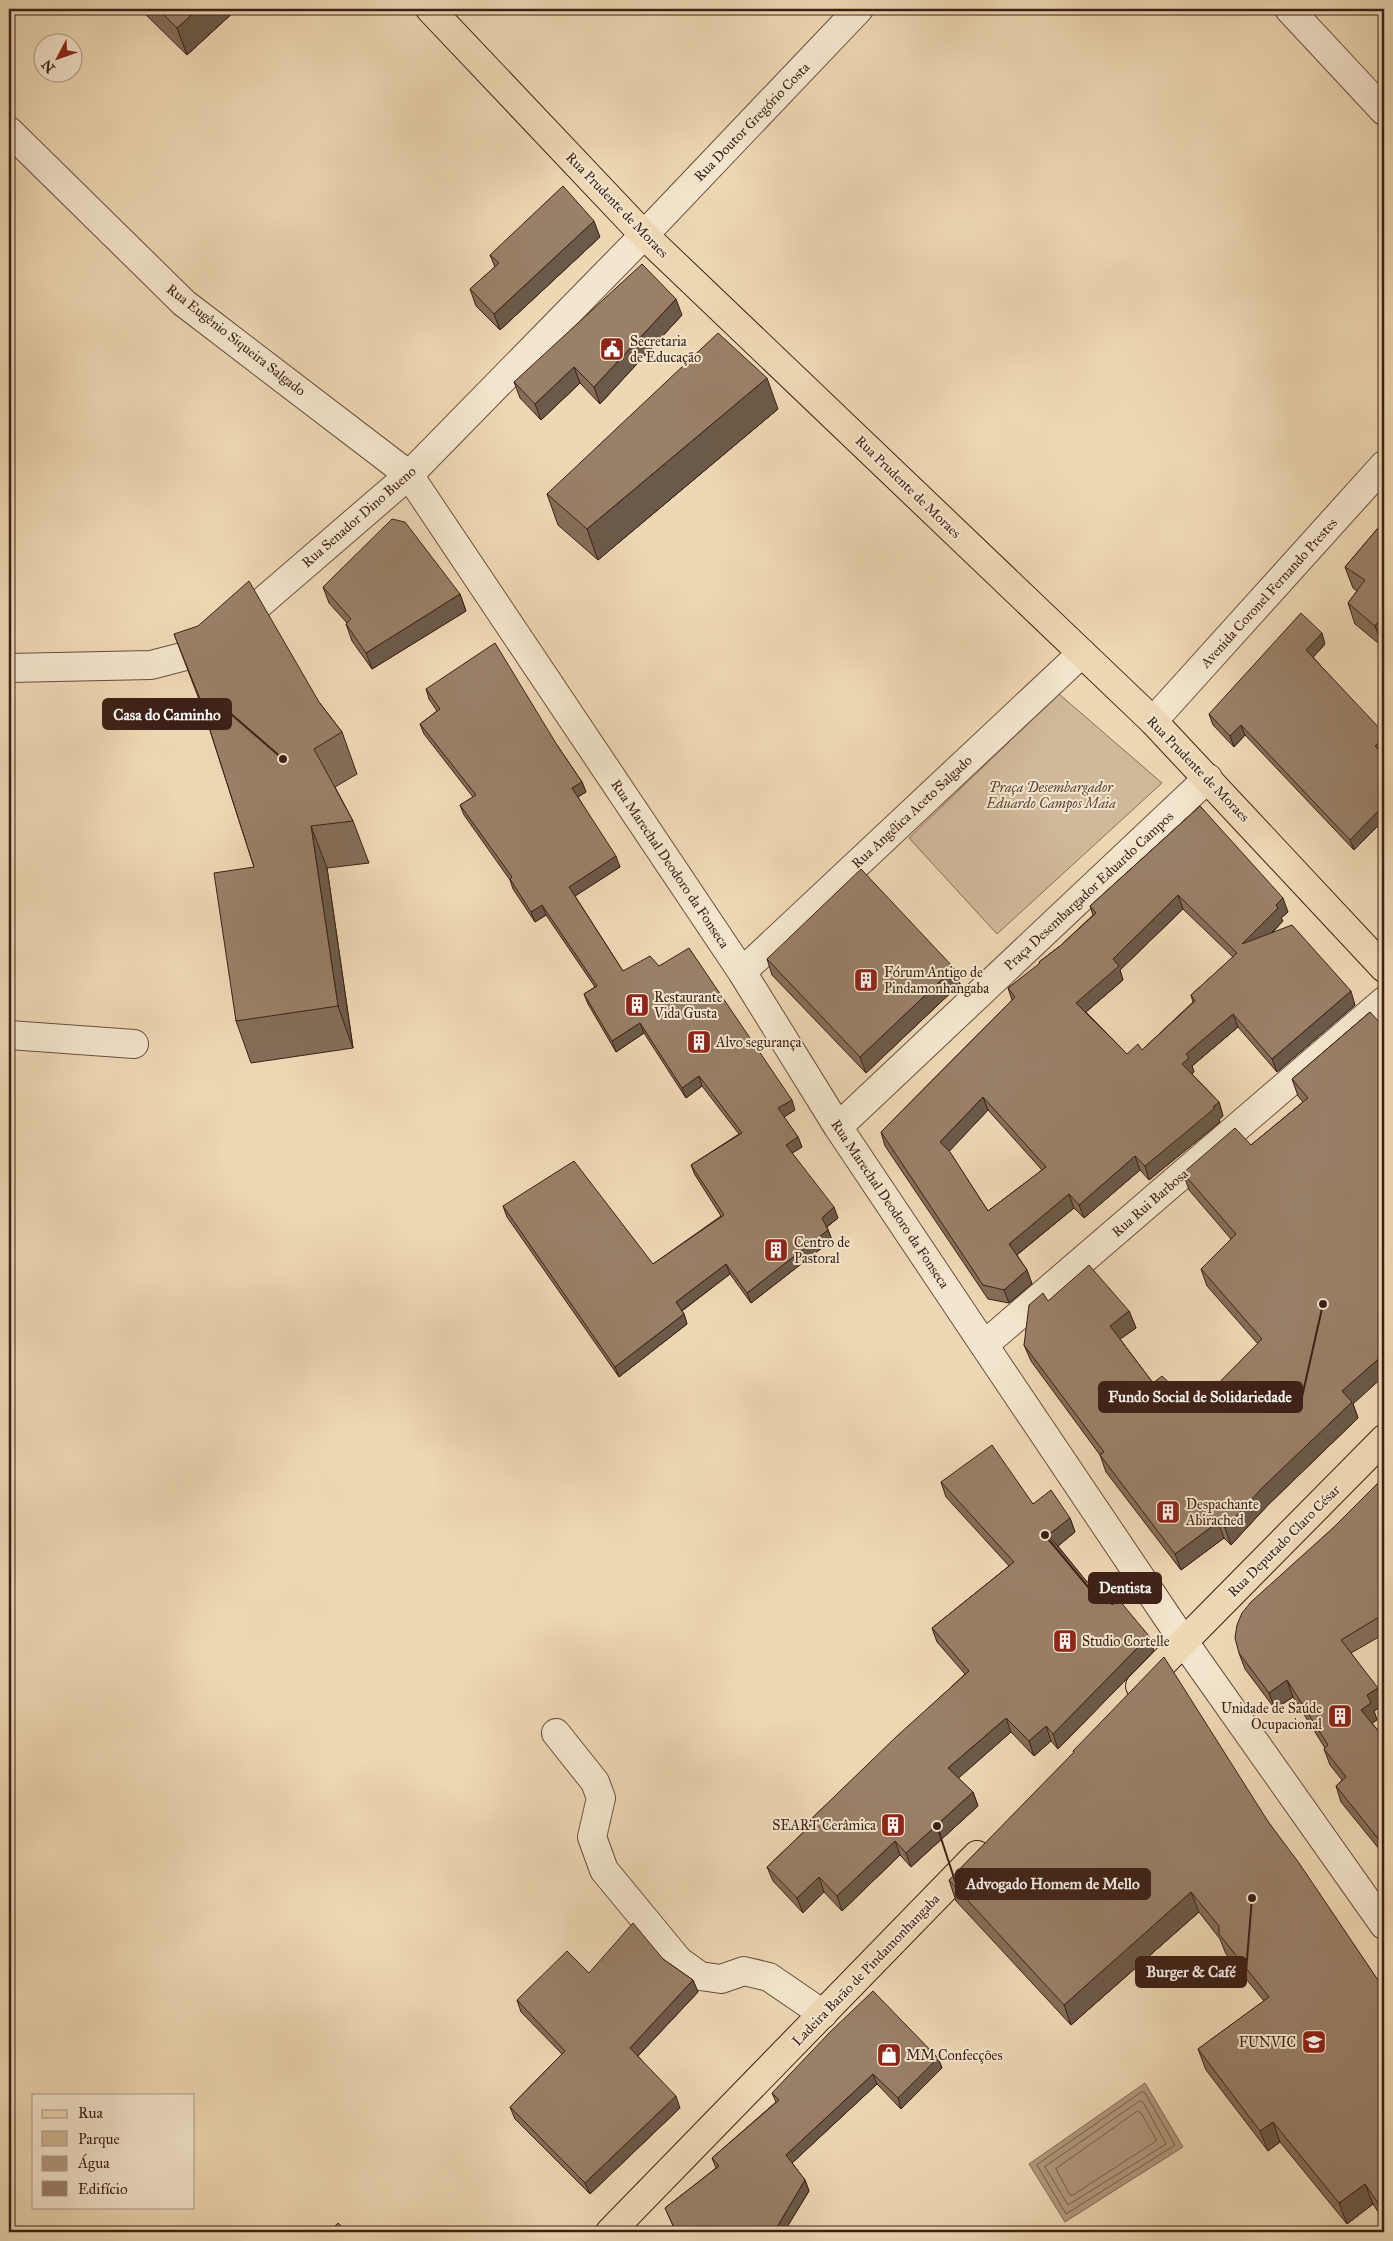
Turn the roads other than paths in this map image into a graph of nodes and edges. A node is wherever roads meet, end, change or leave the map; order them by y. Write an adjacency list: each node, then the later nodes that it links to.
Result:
1 (430, 9): 6 (main road, Rua Prudente de Moraes)
2 (860, 9): 6 (street, Rua Doutor Gregório Costa)
3 (1289, 9): 4 (street)
4 (1384, 111)
5 (9, 131): 8 (street, Rua Eugênio Siqueira Salgado)
6 (644, 235): 8 (street, Rua Senador Dino Bueno); 9 (main road, Rua Prudente de Moraes)
7 (1384, 465): 11 (street, Avenida Coronel Fernando Prestes)
8 (409, 475): 10 (street, Rua Senador Dino Bueno); 14 (street, Rua Marechal Deodoro da Fonseca)
9 (1082, 653): 11 (main road, Rua Prudente de Moraes); 14 (street, Rua Angélica Aceto Salgado)
10 (9, 668)
11 (1153, 722): 12 (main road, Rua Prudente de Moraes)
12 (1208, 778): 13 (main road, Rua Prudente de Moraes); 18 (street, Praça Desembargador Eduardo Campos)
13 (1384, 968)
14 (742, 972): 18 (street, Rua Marechal Deodoro da Fonseca)
15 (1384, 1001): 19 (street, Rua Rui Barbosa)
16 (9, 1035): 17 (street)
17 (134, 1044)
18 (838, 1126): 19 (street, Rua Marechal Deodoro da Fonseca)
19 (984, 1345): 21 (street, Rua Marechal Deodoro da Fonseca)
20 (1384, 1439): 21 (main road, Rua Deputado Claro César)
21 (1184, 1642): 22 (main road); 25 (street, Rua Marechal Deodoro da Fonseca)
22 (1121, 1706)
23 (556, 1733): 26 (street)
24 (996, 1835): 26 (main road, Ladeira Barão de Pindamonhangaba)
25 (1384, 1925)
26 (823, 2014): 27 (main road, Ladeira Barão de Pindamonhangaba)
27 (610, 2232)

